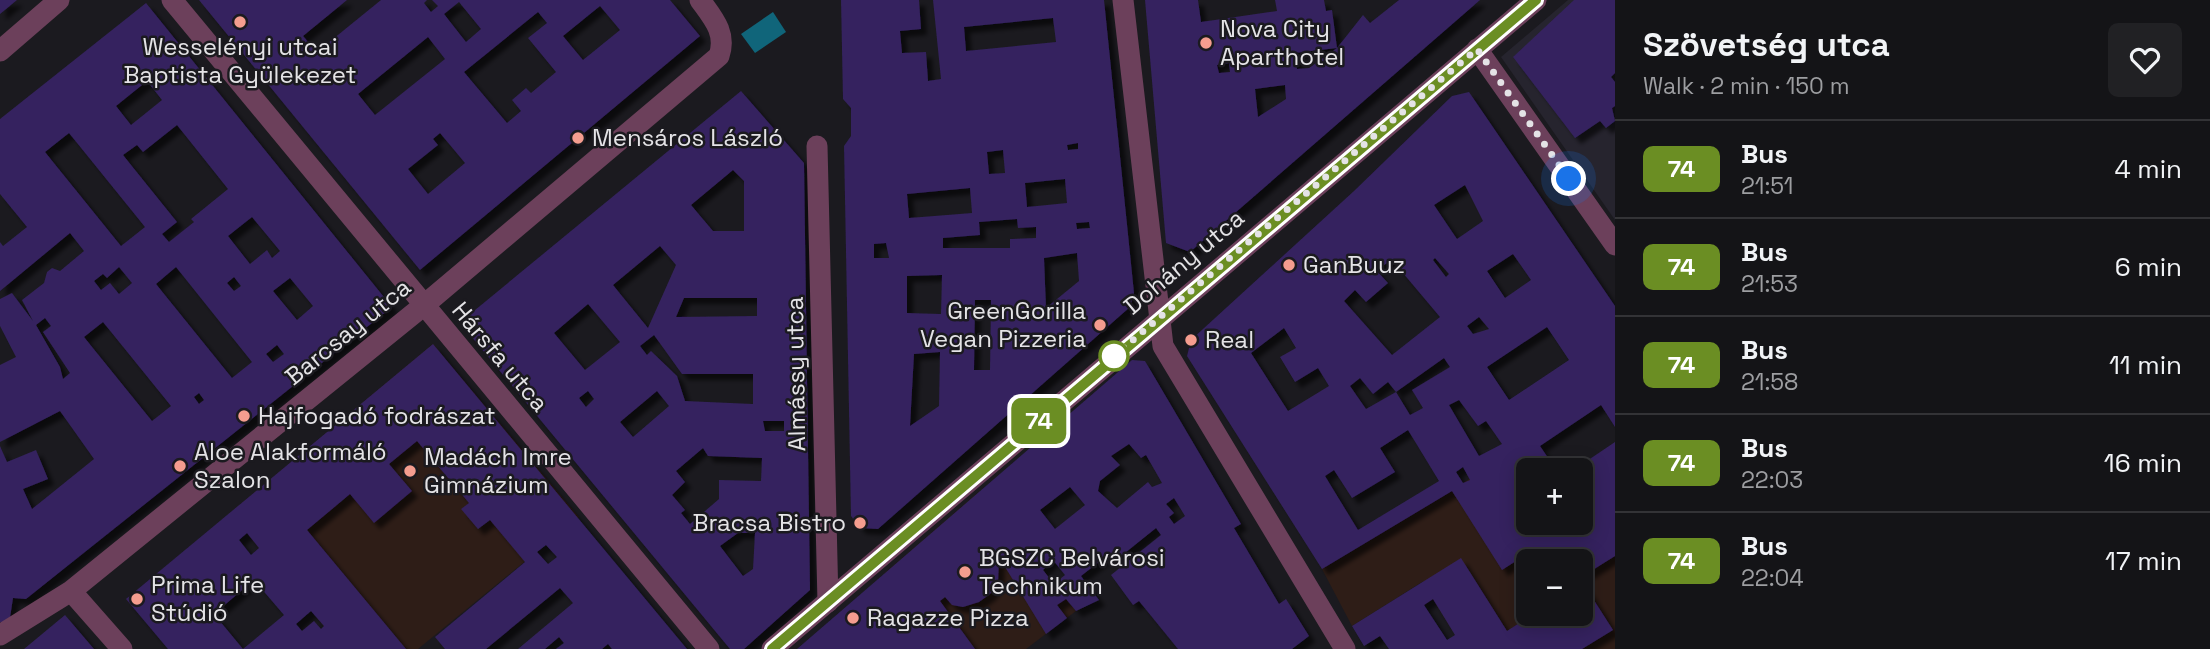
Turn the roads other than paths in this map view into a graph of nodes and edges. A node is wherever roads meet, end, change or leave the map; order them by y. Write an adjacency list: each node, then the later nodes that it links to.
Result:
1 (59, 0): 9 (street)
2 (172, 0): 12 (street, Hársfa utca)
3 (700, 0): 12 (street, Barcsay utca)
4 (1123, 0): 13 (street)
5 (1508, 0): 7 (street)
6 (1536, 0): 7 (street, Dohány utca)
7 (1511, 23): 8 (street, Dohány utca)
8 (1477, 49): 11 (street); 13 (street, Dohány utca)
9 (0, 51)
10 (817, 146): 15 (street, Almássy utca)
11 (1615, 245)
12 (423, 306): 14 (street, Barcsay utca); 18 (street, Hársfa utca)
13 (1158, 318): 15 (street, Dohány utca); 20 (street)
14 (71, 591): 16 (street, Barcsay utca); 17 (street)
15 (828, 602): 19 (street, Dohány utca)
16 (0, 635)
17 (122, 649)
18 (709, 649)
19 (772, 649)
20 (1345, 649)

